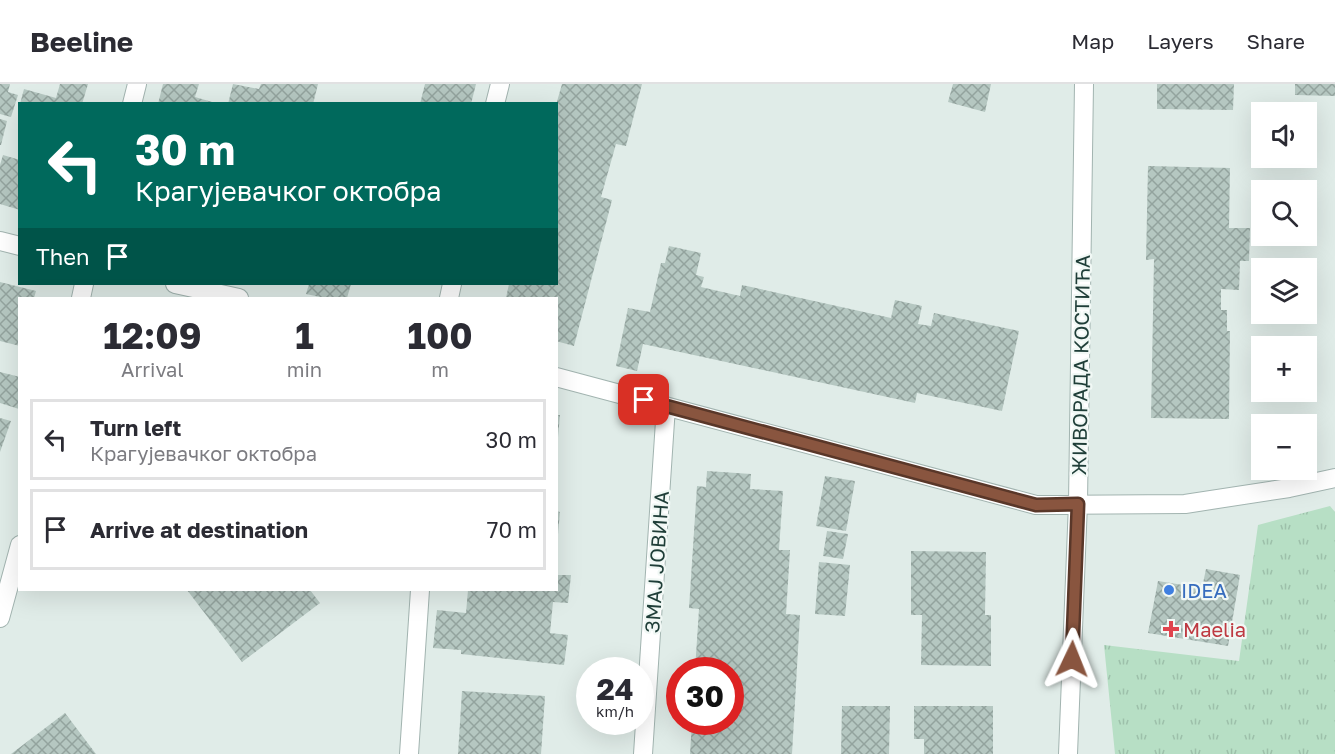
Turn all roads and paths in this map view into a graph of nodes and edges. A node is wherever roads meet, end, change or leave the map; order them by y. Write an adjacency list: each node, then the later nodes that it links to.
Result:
1 (137, 84): 4 (street)
2 (500, 84): 5 (street)
3 (1084, 84): 13 (street, ЖИВОРАДА КОСТИЋА)
4 (132, 102)
5 (496, 102)
6 (0, 241): 7 (street)
7 (18, 246)
8 (180, 285): 9 (street)
9 (234, 297)
10 (558, 378): 11 (street)
11 (666, 406): 13 (street); 18 (street, ЗМАЈ ЈОВИНА)
12 (1335, 478): 13 (street)
13 (1078, 504): 19 (street, ЖИВОРАДА КОСТИЋА)
14 (18, 552): 16 (street)
15 (420, 591): 17 (street)
16 (0, 618)
17 (409, 754)
18 (643, 754)
19 (1068, 754)

